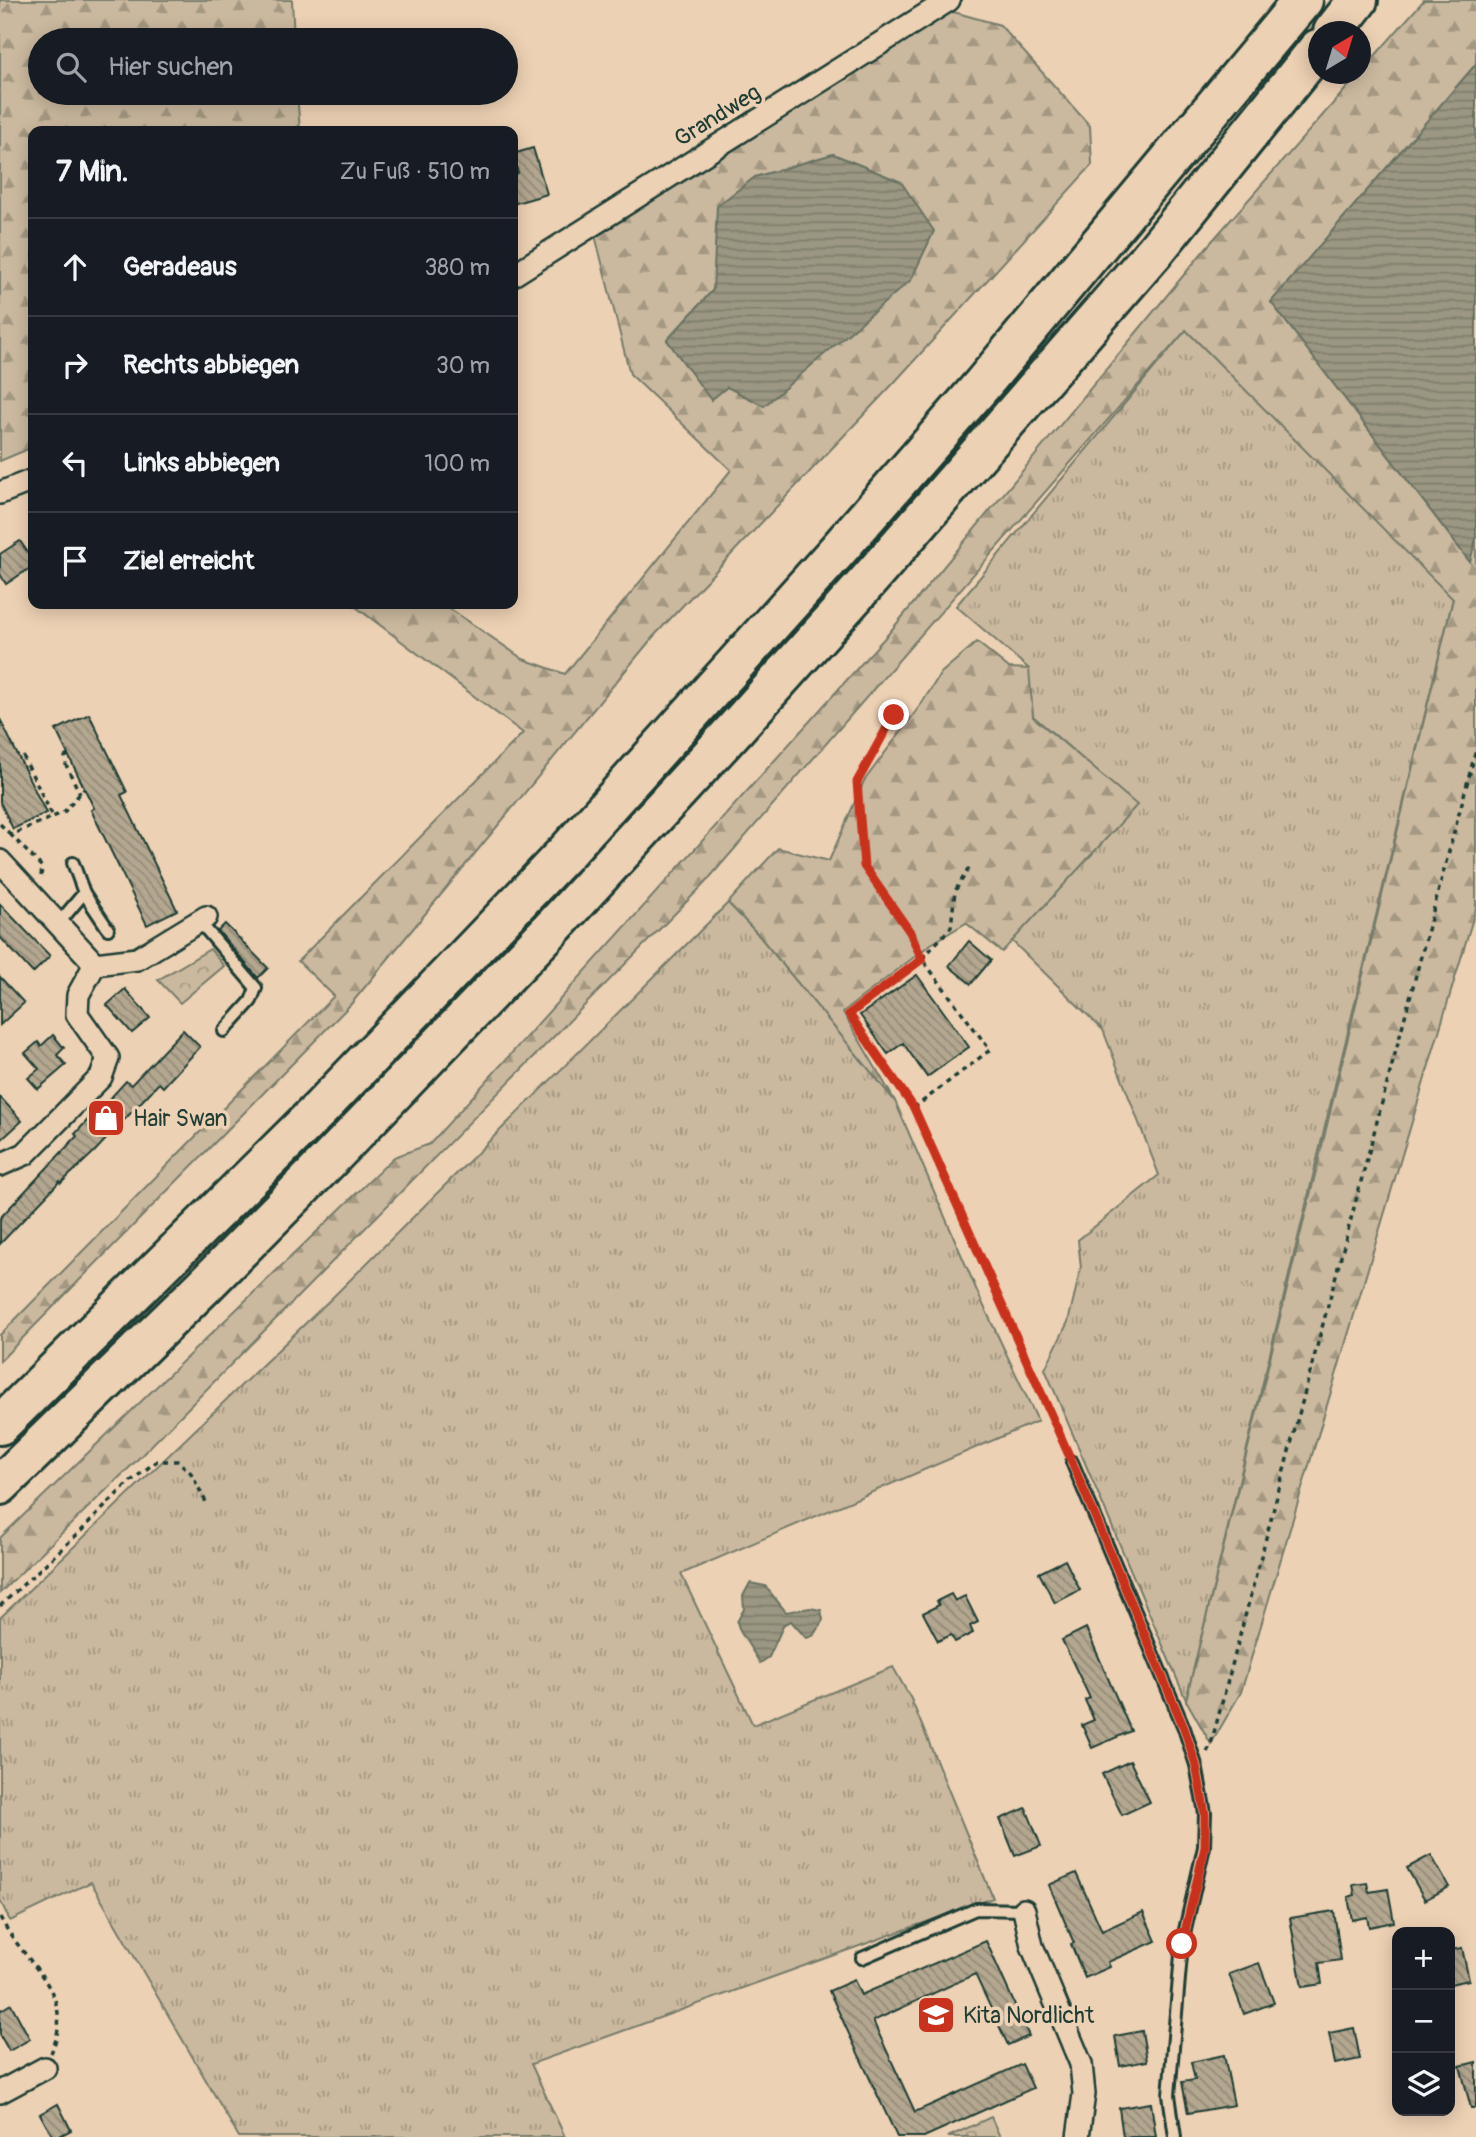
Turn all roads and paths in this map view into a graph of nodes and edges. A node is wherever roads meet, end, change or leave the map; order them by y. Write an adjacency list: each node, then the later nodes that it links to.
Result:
1 (949, 0): 6 (street, Grandweg)
2 (1303, 0): 31 (highway)
3 (1359, 0): 4 (highway)
4 (1342, 21)
5 (1308, 61): 33 (highway)
6 (518, 272)
7 (28, 482): 8 (street)
8 (0, 493)
9 (894, 715): 26 (path)
10 (1476, 750): 36 (path)
11 (68, 755): 14 (path)
12 (23, 756): 15 (path)
13 (84, 789): 14 (path)
14 (80, 794): 15 (path)
15 (53, 817): 17 (path)
16 (0, 824): 17 (path)
17 (11, 835): 22 (path)
18 (73, 863): 21 (lane)
19 (1, 865): 22 (street)
20 (971, 865): 26 (path)
21 (84, 893): 24 (lane); 25 (lane)
22 (32, 896): 24 (street)
23 (203, 919): 27 (street); 28 (lane)
24 (58, 924): 27 (street)
25 (108, 929)
26 (922, 959): 29 (path); 29 (path)
27 (95, 964): 30 (street)
28 (224, 1031)
29 (914, 1108): 32 (path)
30 (0, 1165)
31 (0, 1425)
32 (1072, 1462): 36 (lane)
33 (0, 1485)
34 (208, 1506): 35 (path)
35 (0, 1606)
36 (1196, 1765): 43 (lane)
37 (1024, 1910): 39 (lane); 42 (street)
38 (0, 1917): 40 (path)
39 (862, 1958)
40 (45, 2068): 41 (street)
41 (0, 2092)
42 (1078, 2137)
43 (1175, 2137)

